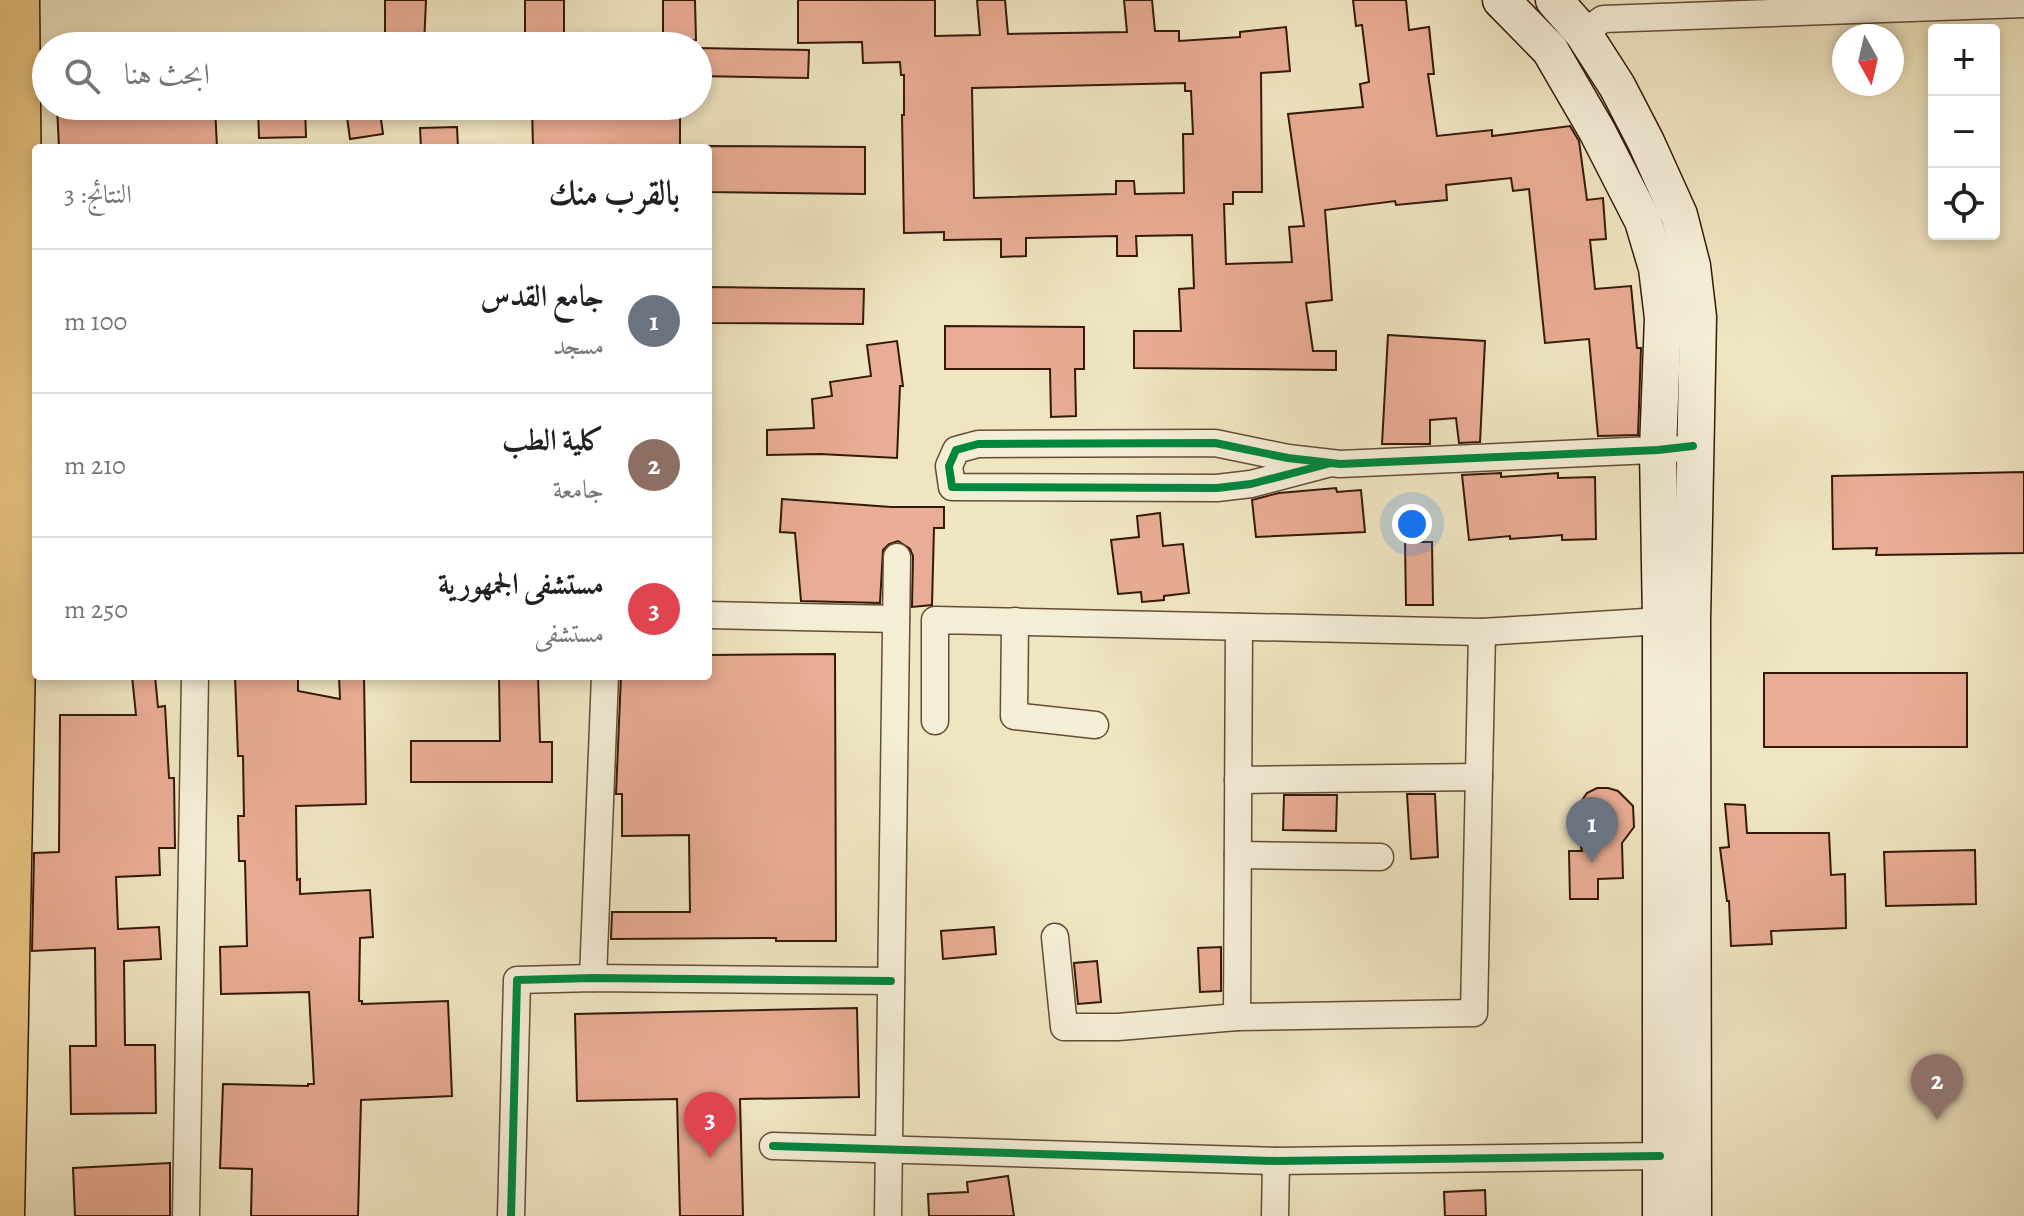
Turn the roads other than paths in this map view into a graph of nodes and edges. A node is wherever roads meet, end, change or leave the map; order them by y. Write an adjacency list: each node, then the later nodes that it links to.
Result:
1 (17, 0): 31 (highway)
2 (1501, 0): 6 (main road)
3 (1554, 0): 5 (main road)
4 (2024, 4): 5 (street)
5 (1583, 33): 6 (main road)
6 (1676, 448): 7 (street); 12 (main road); 29 (main road)
7 (1331, 463): 7 (street)
8 (897, 557): 10 (street)
9 (712, 615): 10 (street)
10 (896, 619): 25 (street)
11 (1015, 621): 13 (street); 17 (street); 18 (street)
12 (1661, 621): 14 (street); 29 (main road)
13 (1239, 627): 14 (street); 20 (street)
14 (1482, 632): 19 (street)
15 (195, 680): 32 (street)
16 (605, 680): 24 (street)
17 (935, 721)
18 (1095, 725)
19 (1479, 777): 20 (street); 26 (street)
20 (1238, 780): 21 (street)
21 (1238, 855): 22 (street); 26 (street)
22 (1380, 857)
23 (1055, 937): 26 (street)
24 (593, 978): 25 (street); 33 (street)
25 (891, 981): 28 (street)
26 (1237, 1017)
27 (773, 1146): 28 (street)
28 (889, 1152): 30 (street); 34 (street)
29 (1676, 1156): 30 (street); 36 (main road); 37 (main road)
30 (1276, 1161): 35 (street)
31 (2, 1216)
32 (186, 1216)
33 (511, 1216)
34 (888, 1216)
35 (1275, 1216)
36 (1661, 1216)
37 (1693, 1216)

